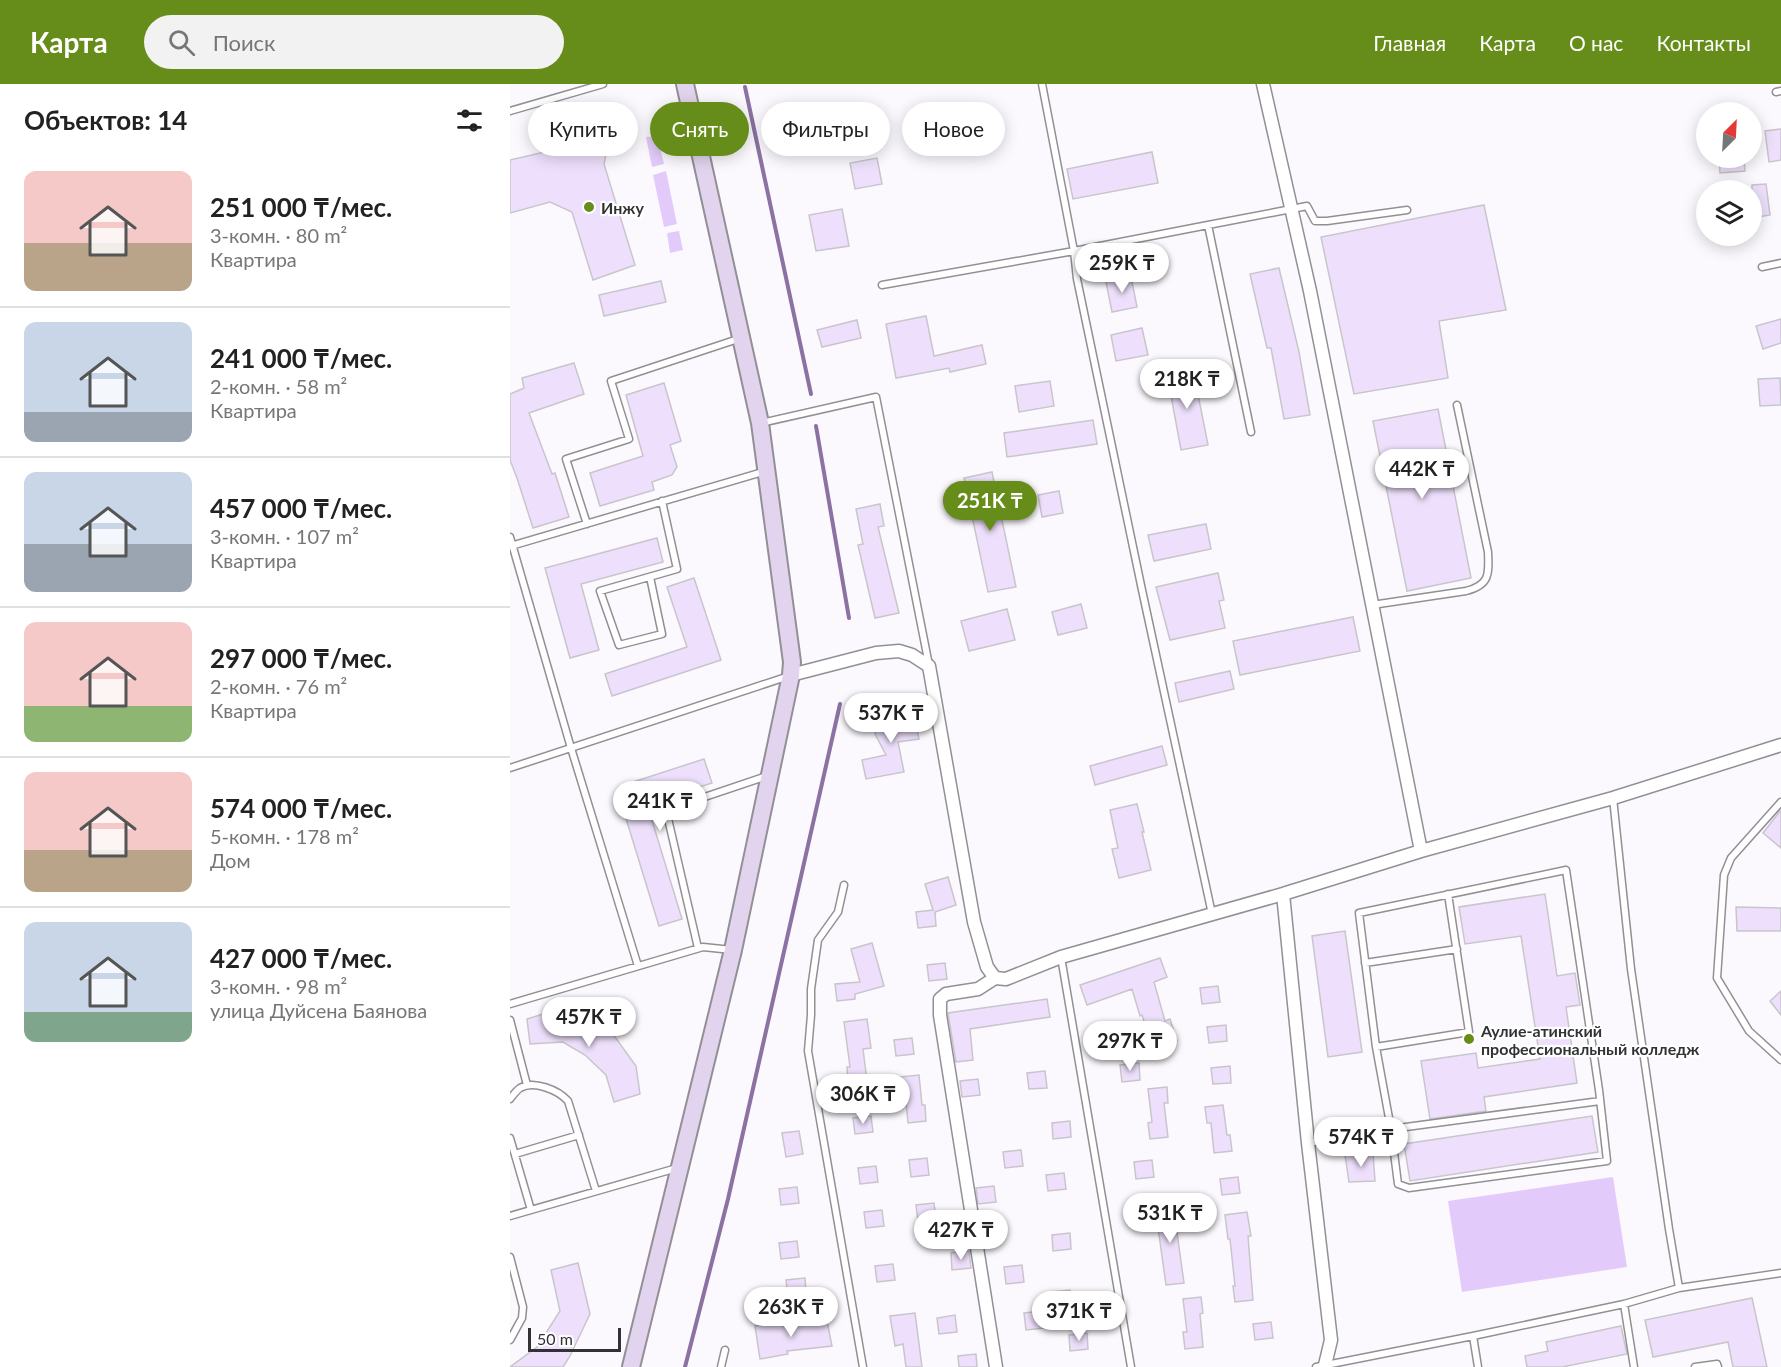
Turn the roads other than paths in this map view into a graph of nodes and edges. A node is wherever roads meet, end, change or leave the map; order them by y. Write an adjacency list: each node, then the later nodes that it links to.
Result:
1 (603, 84): 5 (lane)
2 (685, 84): 13 (street)
3 (1042, 84): 9 (lane)
4 (1263, 84): 6 (street)
5 (510, 111)
6 (1292, 209): 7 (lane); 8 (lane); 23 (street)
7 (1407, 210)
8 (1208, 225): 9 (lane); 16 (lane)
9 (1074, 251): 12 (lane); 36 (lane)
10 (1781, 263): 11 (lane)
11 (1762, 267)
12 (882, 285)
13 (741, 338): 15 (street); 19 (lane)
14 (1457, 405): 23 (lane)
15 (760, 423): 17 (street); 24 (lane)
16 (1251, 432)
17 (766, 471): 18 (lane); 25 (street)
18 (662, 501): 19 (lane); 22 (lane)
19 (587, 524): 21 (lane)
20 (510, 537): 21 (lane)
21 (511, 546): 27 (lane)
22 (650, 577): 22 (lane)
23 (1372, 605): 32 (street)
24 (929, 666): 25 (street); 43 (street)
25 (791, 675): 27 (lane); 29 (street)
26 (1781, 745): 30 (street)
27 (571, 748): 28 (lane); 42 (lane)
28 (510, 768)
29 (770, 775): 37 (lane); 39 (street)
30 (1613, 798): 32 (street); 62 (lane)
31 (1781, 802): 47 (lane)
32 (1421, 851): 34 (street)
33 (844, 885): 70 (lane)
34 (1283, 894): 36 (street); 54 (street)
35 (1448, 894): 38 (lane); 41 (lane); 50 (lane)
36 (1212, 914): 40 (street)
37 (698, 948): 39 (lane); 42 (lane)
38 (1457, 949): 41 (lane); 46 (lane)
39 (733, 950): 56 (street)
40 (1061, 957): 43 (street); 72 (lane)
41 (1365, 963): 46 (lane)
42 (638, 966): 44 (lane)
43 (995, 978): 71 (street)
44 (510, 1004)
45 (510, 1020): 48 (lane)
46 (1376, 1047): 51 (lane)
47 (1781, 1060)
48 (527, 1085): 49 (lane); 52 (lane)
49 (510, 1099)
50 (1600, 1101): 51 (lane); 51 (lane)
51 (1391, 1129): 54 (lane)
52 (579, 1135): 55 (lane); 57 (lane)
53 (510, 1138): 55 (lane)
54 (1308, 1143): 67 (street)
55 (514, 1154): 58 (lane)
56 (680, 1167): 57 (lane); 68 (street)
57 (596, 1191): 58 (lane)
58 (531, 1210): 59 (lane)
59 (510, 1216)
60 (510, 1257): 65 (lane)
61 (1781, 1273): 62 (lane)
62 (1679, 1288): 63 (lane)
63 (1624, 1304): 64 (lane); 74 (lane)
64 (1473, 1336): 67 (lane); 73 (lane)
65 (510, 1340)
66 (725, 1350): 69 (lane)
67 (1322, 1366)
68 (631, 1367)
69 (721, 1367)
70 (863, 1367)
71 (996, 1367)
72 (1131, 1367)
73 (1478, 1367)
74 (1634, 1367)
75 (1695, 1367): 76 (lane)
76 (1718, 1367)

